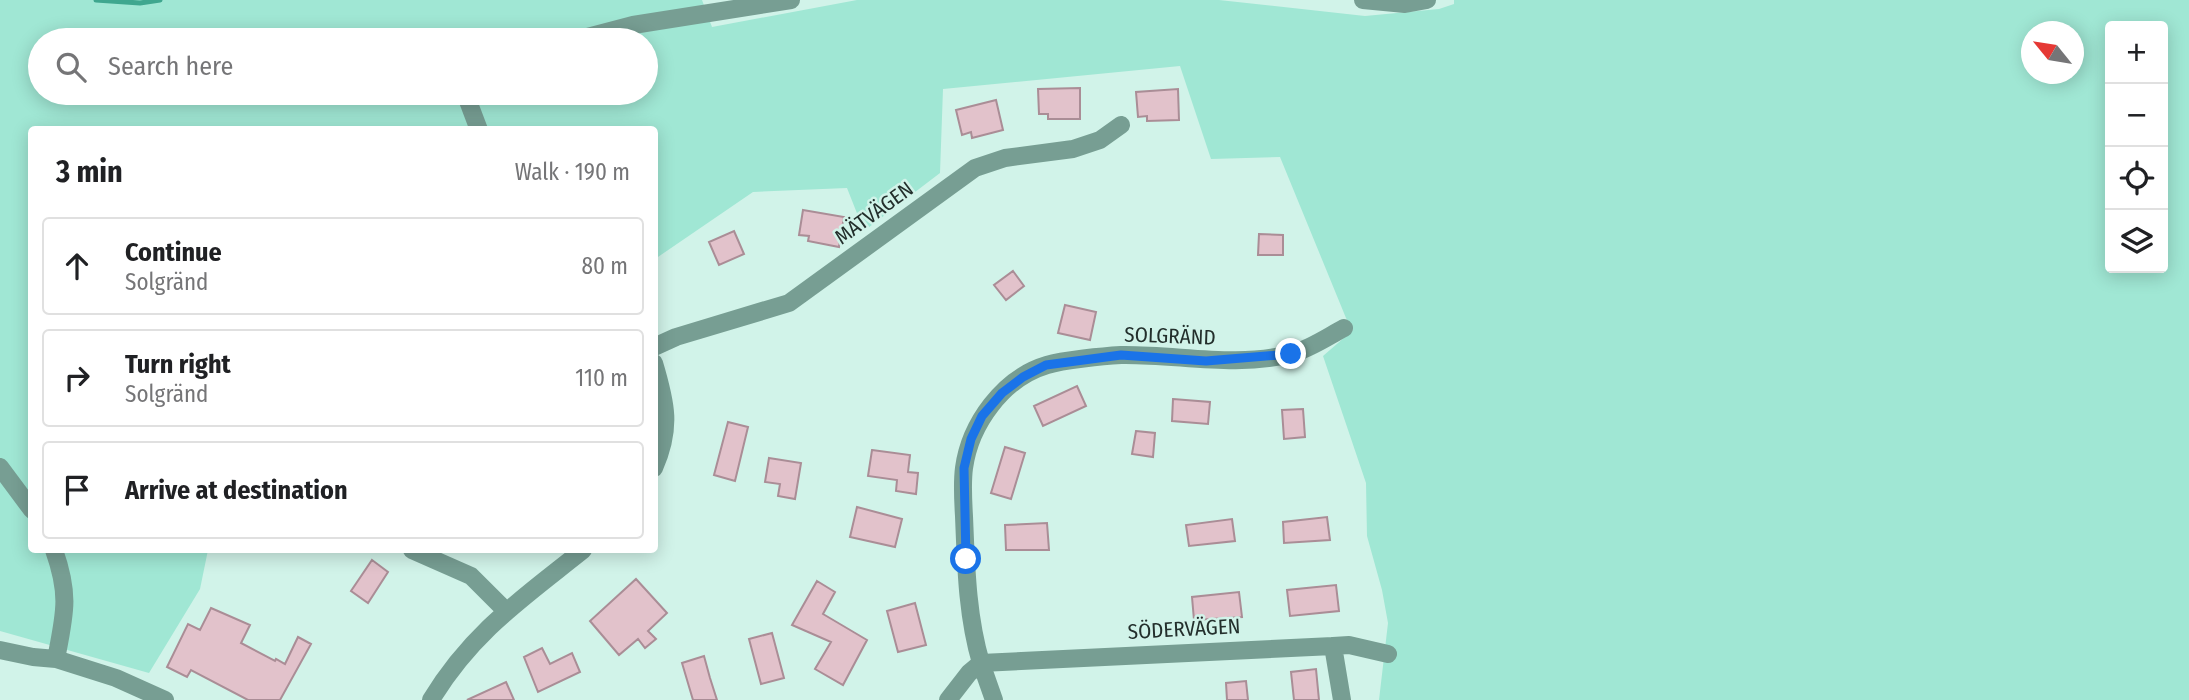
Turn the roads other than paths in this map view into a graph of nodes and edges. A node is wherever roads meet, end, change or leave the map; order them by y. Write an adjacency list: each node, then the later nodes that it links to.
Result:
1 (791, 0): 4 (street)
2 (1363, 0): 3 (street)
3 (1427, 0)
4 (622, 28)
5 (470, 105): 7 (street)
6 (1121, 125): 9 (street, MÄTVÄGEN)
7 (478, 126)
8 (1344, 328): 22 (street, SOLGRÄND)
9 (658, 345)
10 (658, 375): 11 (street)
11 (658, 460)
12 (0, 467): 13 (street)
13 (28, 505)
14 (55, 553): 21 (street)
15 (419, 553): 17 (street)
16 (579, 553): 17 (street)
17 (506, 611): 24 (street)
18 (1333, 646): 20 (street, SÖDERVÄGEN); 22 (street, SÖDERVÄGEN); 27 (street)
19 (0, 650): 21 (street)
20 (1388, 654)
21 (56, 659): 23 (street)
22 (981, 663): 25 (street); 26 (street)
23 (165, 700)
24 (431, 700)
25 (948, 700)
26 (994, 700)
27 (1342, 700)

